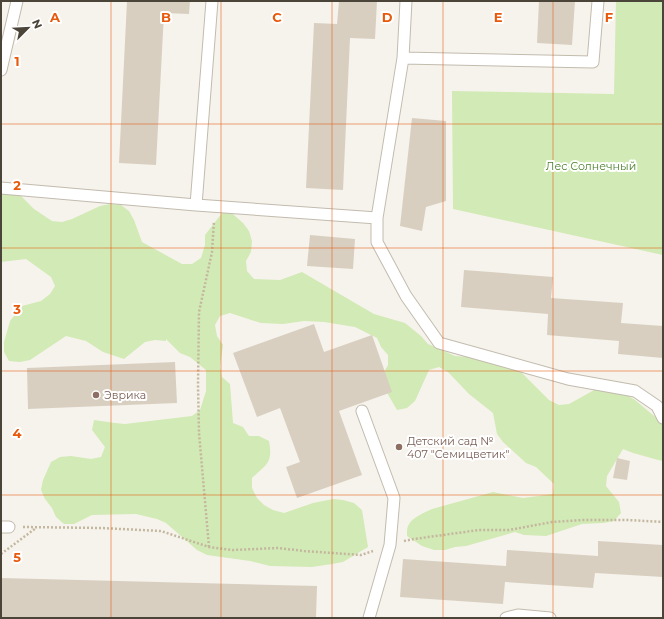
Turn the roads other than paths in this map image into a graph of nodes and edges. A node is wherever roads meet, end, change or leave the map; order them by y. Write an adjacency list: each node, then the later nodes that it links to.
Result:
1 (17, 1): 6 (lane)
2 (212, 1): 8 (lane)
3 (406, 1): 5 (lane)
4 (598, 1): 5 (lane)
5 (403, 58): 9 (lane)
6 (1, 70)
7 (1, 188): 8 (lane)
8 (196, 205): 9 (lane)
9 (377, 218): 11 (lane)
10 (362, 411): 12 (lane)
11 (663, 418)
12 (369, 618)
13 (506, 618): 14 (lane)
14 (550, 618)

